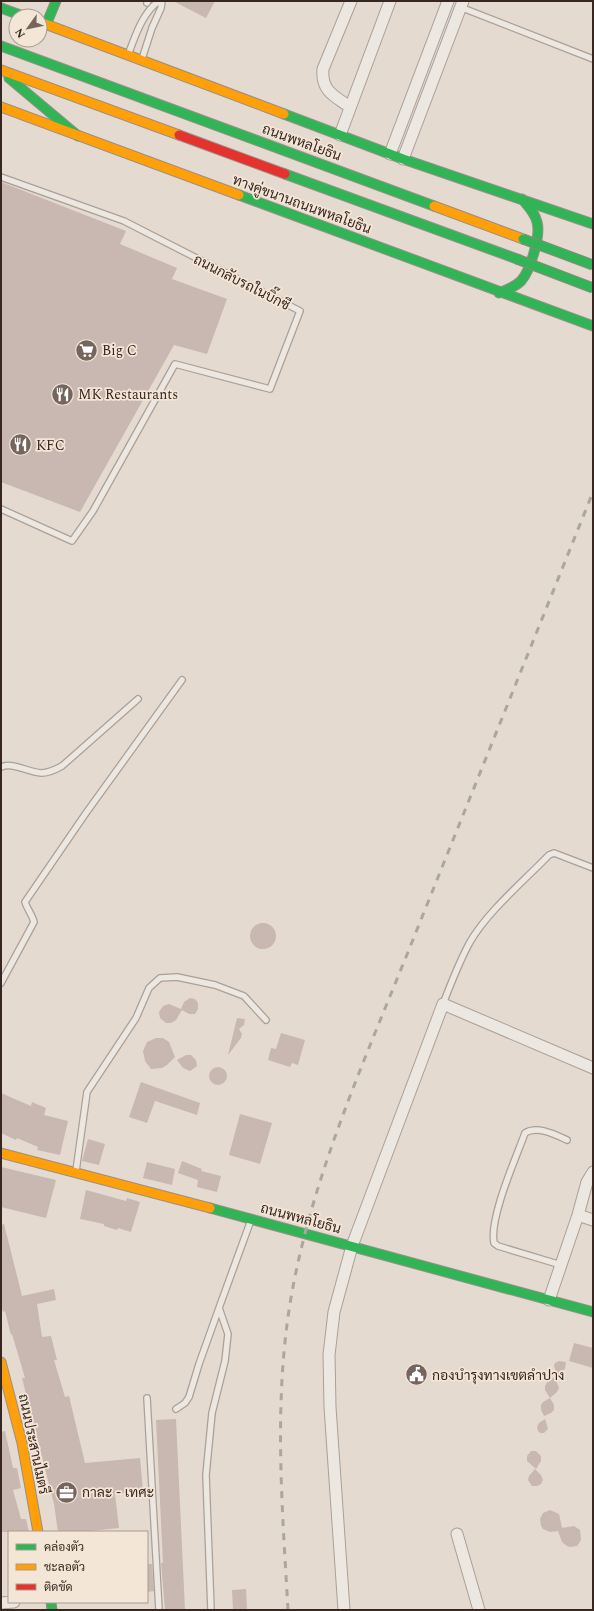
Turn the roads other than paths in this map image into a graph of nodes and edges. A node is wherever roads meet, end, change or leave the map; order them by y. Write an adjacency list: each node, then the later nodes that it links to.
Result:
1 (56, 1): 7 (main road)
2 (160, 1): 10 (lane); 12 (lane)
3 (351, 1): 15 (street)
4 (390, 1): 15 (street)
5 (447, 2): 6 (street); 18 (street)
6 (462, 4): 11 (lane); 19 (street)
7 (48, 15)
8 (48, 26): 10 (main road)
9 (1, 46): 23 (main road, ถนนพหลโยธิน, bridge)
10 (128, 56): 12 (main road)
11 (593, 59)
12 (141, 61): 16 (main road)
13 (1, 71): 17 (main road); 24 (main road, bridge)
14 (1, 107): 17 (main road, ทางคู่ขนานถนนพหลโยธิน)
15 (350, 107): 16 (street)
16 (340, 135): 18 (main road)
17 (78, 136): 25 (main road, ทางคู่ขนานถนนพหลโยธิน)
18 (390, 154): 19 (main road)
19 (403, 159): 21 (main road)
20 (1, 177): 27 (lane, ถนนกลับรถในบิ๊กซี)
21 (522, 198): 22 (main road); 25 (main road)
22 (593, 224)
23 (593, 265)
24 (593, 288)
25 (499, 293): 26 (main road, ทางคู่ขนานถนนพหลโยธิน)
26 (593, 326)
27 (1, 509)
28 (182, 680): 32 (lane)
29 (138, 699): 30 (lane)
30 (1, 767)
31 (593, 868): 33 (lane)
32 (1, 983)
33 (443, 1004): 35 (street); 43 (street)
34 (266, 1020): 38 (lane)
35 (593, 1068)
36 (567, 1140): 44 (lane)
37 (1, 1153): 38 (main road, ถนนพหลโยธิน)
38 (75, 1172): 41 (main road, ถนนพหลโยธิน)
39 (593, 1172): 40 (street)
40 (578, 1215): 42 (street); 44 (street)
41 (251, 1220): 43 (main road, ถนนพหลโยธิน); 46 (lane)
42 (593, 1220)
43 (352, 1246): 45 (main road, ถนนพหลโยธิน); 55 (street)
44 (561, 1265): 45 (street)
45 (549, 1300): 47 (main road, ถนนพหลโยธิน)
46 (219, 1308): 50 (lane); 54 (lane)
47 (593, 1312)
48 (1, 1362): 51 (main road, ถนนประสานไมตรี)
49 (147, 1398): 53 (lane)
50 (176, 1409)
51 (38, 1531)
52 (457, 1534): 56 (street)
53 (159, 1610)
54 (210, 1610)
55 (344, 1610)
56 (479, 1610)

